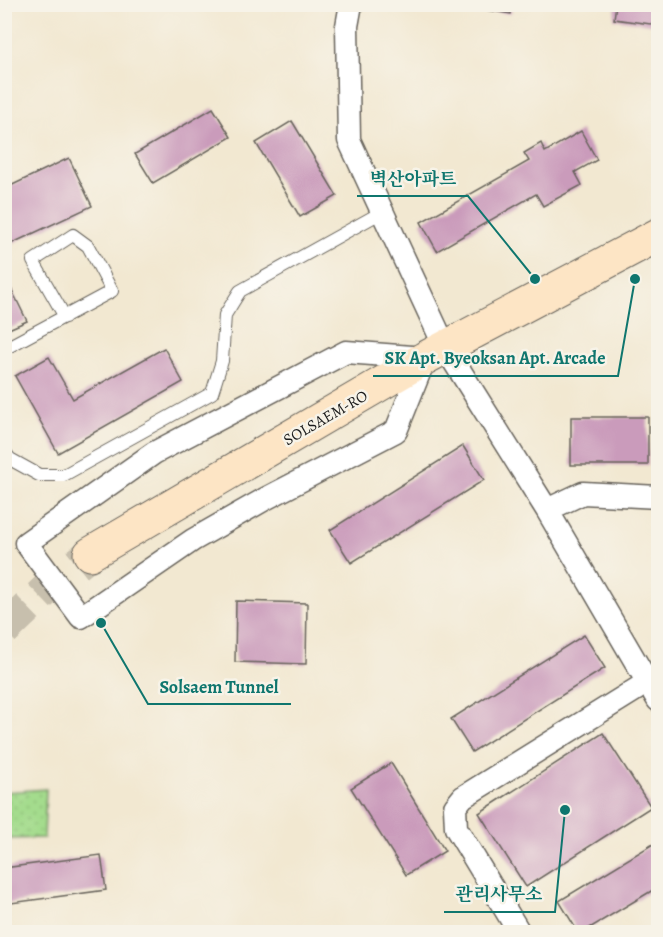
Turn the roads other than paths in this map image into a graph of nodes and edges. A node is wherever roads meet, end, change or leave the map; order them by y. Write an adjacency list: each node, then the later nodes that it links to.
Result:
1 (351, 4): 2 (street)
2 (382, 212): 6 (street); 7 (lane)
3 (658, 235): 6 (main road, SOLSAEM-RO)
4 (65, 317): 4 (lane); 5 (lane)
5 (4, 349)
6 (435, 353): 6 (street); 9 (street); 10 (main road, SOLSAEM-RO)
7 (4, 451)
8 (658, 497): 9 (street)
9 (547, 510): 11 (street)
10 (90, 554)
11 (656, 694): 12 (street)
12 (519, 933)

